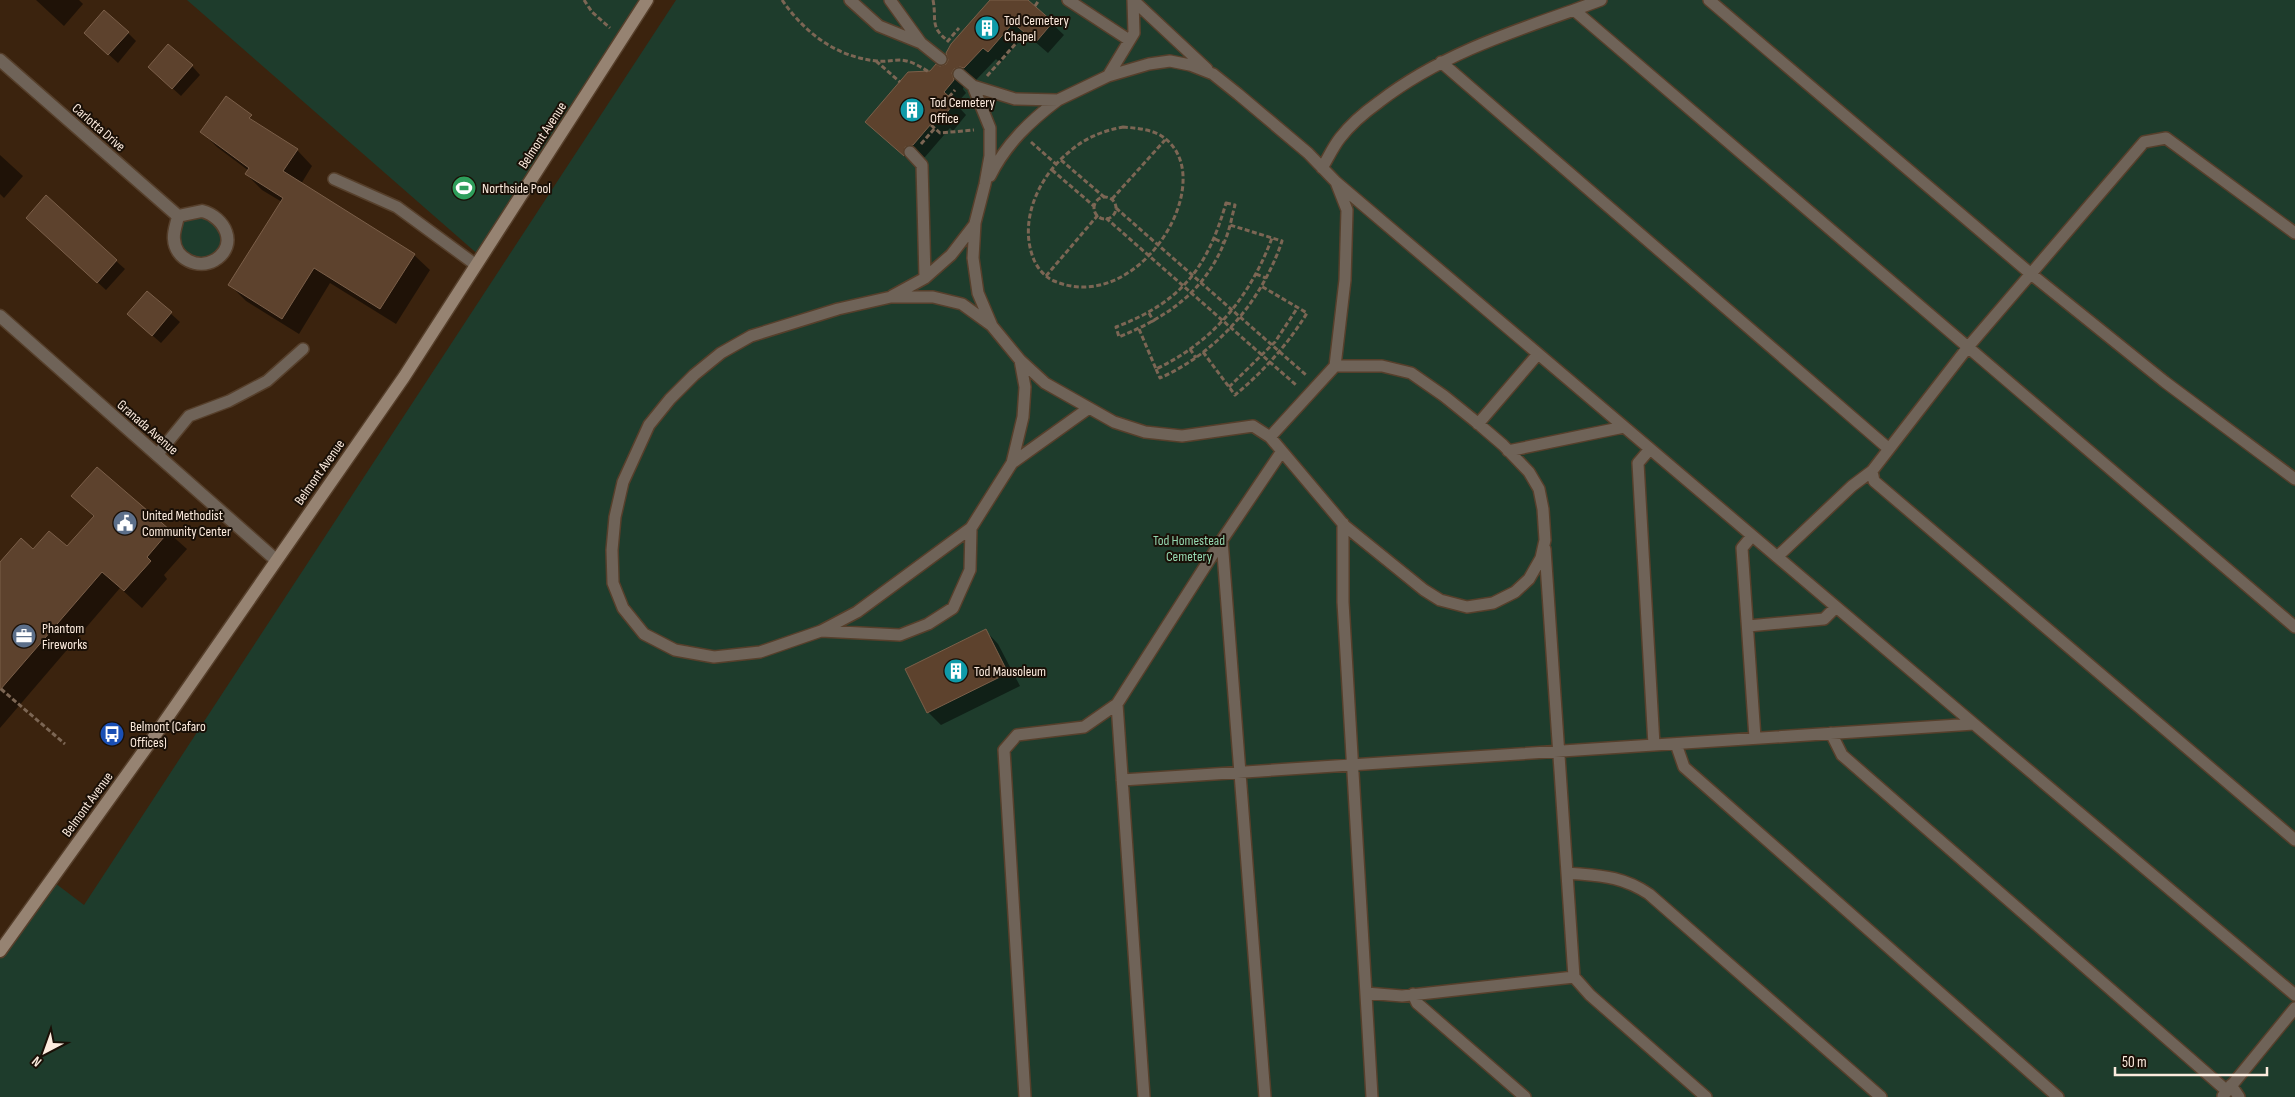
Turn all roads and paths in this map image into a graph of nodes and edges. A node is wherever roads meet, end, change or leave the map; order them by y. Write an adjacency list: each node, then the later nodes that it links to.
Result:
1 (584, 0): 16 (path)
2 (647, 0): 16 (main road, Belmont Avenue)
3 (782, 0): 23 (path)
4 (850, 0): 19 (lane)
5 (890, 0): 19 (lane)
6 (933, 0): 18 (path)
7 (1039, 0): 12 (path)
8 (1068, 0): 17 (lane)
9 (1133, 0): 17 (lane); 28 (lane)
10 (1601, 0): 13 (lane)
11 (1709, 0): 65 (lane)
12 (1034, 6)
13 (1574, 10): 24 (lane); 86 (lane)
14 (959, 28): 18 (path)
15 (1025, 33): 26 (path)
16 (622, 39): 63 (main road, Belmont Avenue)
17 (1129, 40): 29 (lane)
18 (948, 41): 20 (path)
19 (921, 43): 21 (lane)
20 (950, 48)
21 (940, 59)
22 (0, 60): 53 (street, Carlotta Drive)
23 (876, 61): 25 (path); 30 (path)
24 (1441, 62): 43 (lane); 106 (lane)
25 (929, 72)
26 (980, 72)
27 (959, 74): 31 (lane)
28 (1213, 74): 29 (lane); 43 (lane)
29 (1108, 76): 34 (lane)
30 (900, 82)
31 (973, 86): 34 (lane); 37 (lane)
32 (948, 88): 33 (path)
33 (949, 97)
34 (1058, 100): 38 (lane)
35 (931, 124): 36 (path)
36 (935, 128): 37 (path); 40 (path)
37 (990, 128): 47 (lane)
38 (1020, 132): 42 (path); 47 (lane)
39 (1165, 140): 41 (path); 49 (path); 61 (path)
40 (912, 148): 68 (lane)
41 (1061, 160): 42 (path); 48 (path)
42 (1057, 165): 44 (path)
43 (1322, 168): 46 (lane)
44 (1052, 170): 50 (path); 67 (path)
45 (334, 178): 63 (lane)
46 (1336, 182): 91 (lane); 96 (lane)
47 (985, 184): 55 (lane)
48 (1104, 197): 49 (path); 50 (path)
49 (1112, 199): 51 (path)
50 (1095, 207): 52 (path)
51 (1116, 208): 54 (path); 61 (path)
52 (1098, 215): 54 (path); 67 (path)
53 (178, 216): 53 (street)
54 (1106, 218): 62 (path)
55 (975, 223): 68 (lane); 82 (lane)
56 (1230, 225): 58 (path); 59 (path); 60 (path)
57 (2295, 233): 65 (lane)
58 (1272, 238): 64 (path); 69 (path)
59 (1215, 239): 60 (path); 66 (path)
60 (1224, 242): 70 (path)
61 (1159, 245): 62 (path); 66 (path)
62 (1149, 256): 67 (path); 71 (path)
63 (476, 265): 119 (main road, Belmont Avenue)
64 (1256, 274): 69 (path); 76 (path)
65 (2031, 274): 86 (lane); 112 (lane)
66 (1193, 275): 70 (path); 71 (path)
67 (1046, 276)
68 (925, 278): 74 (lane)
69 (1266, 278): 72 (path)
70 (1201, 282): 73 (path); 76 (path)
71 (1183, 286): 73 (path); 77 (path)
72 (1261, 286): 75 (path); 79 (path)
73 (1191, 293): 80 (path); 81 (path)
74 (891, 297): 82 (lane); 123 (lane)
75 (1298, 307): 85 (path); 90 (path)
76 (1233, 311): 79 (path); 80 (path)
77 (1149, 313): 81 (path); 84 (path)
78 (0, 316): 109 (street, Granada Avenue)
79 (1240, 317): 83 (path); 85 (path)
80 (1224, 321): 83 (path); 88 (path)
81 (1154, 322): 84 (path)
82 (992, 326): 94 (lane)
83 (1231, 328): 89 (path); 92 (path)
84 (1139, 329): 97 (path)
85 (1272, 345): 90 (path); 92 (path)
86 (1968, 347): 106 (lane); 122 (lane)
87 (304, 349): 109 (lane)
88 (1190, 349): 93 (path); 97 (path)
89 (1203, 352): 93 (path); 99 (path)
90 (1280, 352): 95 (path); 98 (path)
91 (1538, 354): 102 (lane); 103 (lane)
92 (1262, 356): 95 (path); 99 (path)
93 (1196, 358): 97 (path)
94 (1020, 360): 101 (lane); 110 (lane)
95 (1270, 362): 99 (path); 100 (path)
96 (1335, 366): 98 (lane); 102 (lane)
97 (1156, 369)
98 (1318, 385): 100 (lane)
99 (1229, 387)
100 (1308, 396): 104 (lane)
101 (1089, 408): 104 (lane); 110 (lane)
102 (1478, 424): 108 (lane)
103 (1624, 427): 105 (lane); 108 (lane)
104 (1270, 437): 107 (lane)
105 (1650, 449): 115 (lane); 131 (lane)
106 (1889, 449): 111 (lane)
107 (1282, 451): 113 (lane); 116 (lane)
108 (1508, 451): 117 (lane)
109 (157, 454): 119 (street, Granada Avenue)
110 (1012, 463): 114 (lane)
111 (1872, 471): 118 (lane); 136 (lane)
112 (2295, 479)
113 (1343, 524): 117 (lane); 133 (lane)
114 (971, 528): 123 (lane); 123 (lane)
115 (1752, 536): 118 (lane); 121 (lane)
116 (1222, 540): 125 (lane); 134 (lane)
117 (1544, 540): 132 (lane)
118 (1777, 557): 120 (lane)
119 (276, 560): 138 (main road, Belmont Avenue)
120 (1836, 607): 121 (lane); 126 (lane)
121 (1748, 626): 128 (lane)
122 (2295, 627)
123 (821, 631)
124 (1, 689): 129 (path)
125 (1117, 704): 135 (lane); 145 (lane)
126 (1974, 724): 127 (lane); 142 (lane)
127 (1832, 733): 128 (lane); 144 (lane)
128 (1755, 738): 130 (lane)
129 (65, 744)
130 (1676, 744): 131 (lane); 152 (lane)
131 (1654, 745): 132 (lane)
132 (1558, 752): 133 (lane); 137 (lane)
133 (1352, 765): 134 (lane); 140 (lane)
134 (1240, 771): 135 (lane); 147 (lane)
135 (1122, 780): 146 (lane)
136 (2295, 840)
137 (1567, 873): 139 (lane); 151 (lane)
138 (0, 951)
139 (1574, 978): 141 (lane); 150 (lane)
140 (1366, 993): 141 (lane); 148 (lane)
141 (1413, 994): 149 (lane)
142 (2295, 995)
143 (2295, 1008): 144 (lane)
144 (2227, 1091): 153 (lane)
145 (1025, 1097)
146 (1144, 1097)
147 (1265, 1097)
148 (1372, 1097)
149 (1525, 1097)
150 (1706, 1097)
151 (1881, 1097)
152 (2058, 1097)
153 (2239, 1097)

